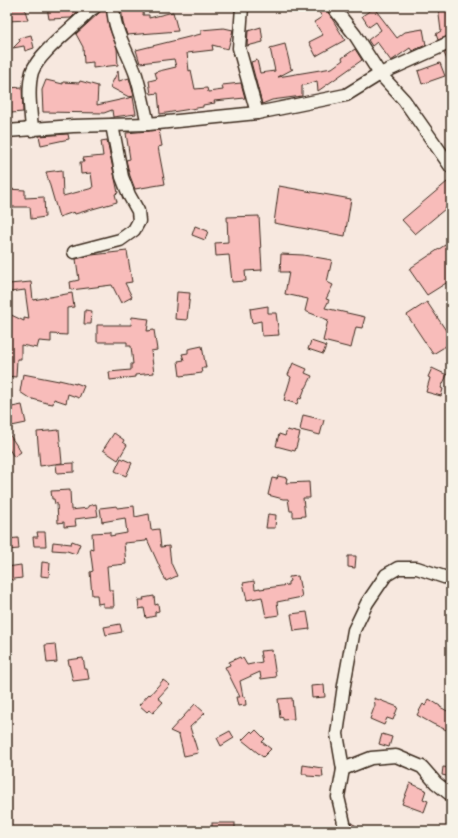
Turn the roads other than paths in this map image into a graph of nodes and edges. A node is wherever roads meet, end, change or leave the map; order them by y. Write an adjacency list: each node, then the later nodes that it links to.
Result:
1 (95, 7): 10 (street)
2 (113, 7): 8 (street)
3 (242, 7): 7 (street)
4 (333, 7): 6 (street)
5 (451, 42): 6 (street)
6 (380, 74): 7 (street); 12 (street)
7 (257, 113): 8 (street)
8 (148, 124): 9 (street)
9 (112, 125): 10 (street); 13 (street)
10 (32, 130): 11 (street)
11 (7, 131)
12 (451, 167)
13 (74, 252)
14 (451, 578): 15 (street)
15 (343, 769): 16 (street); 17 (street)
16 (451, 794)
17 (343, 831)

